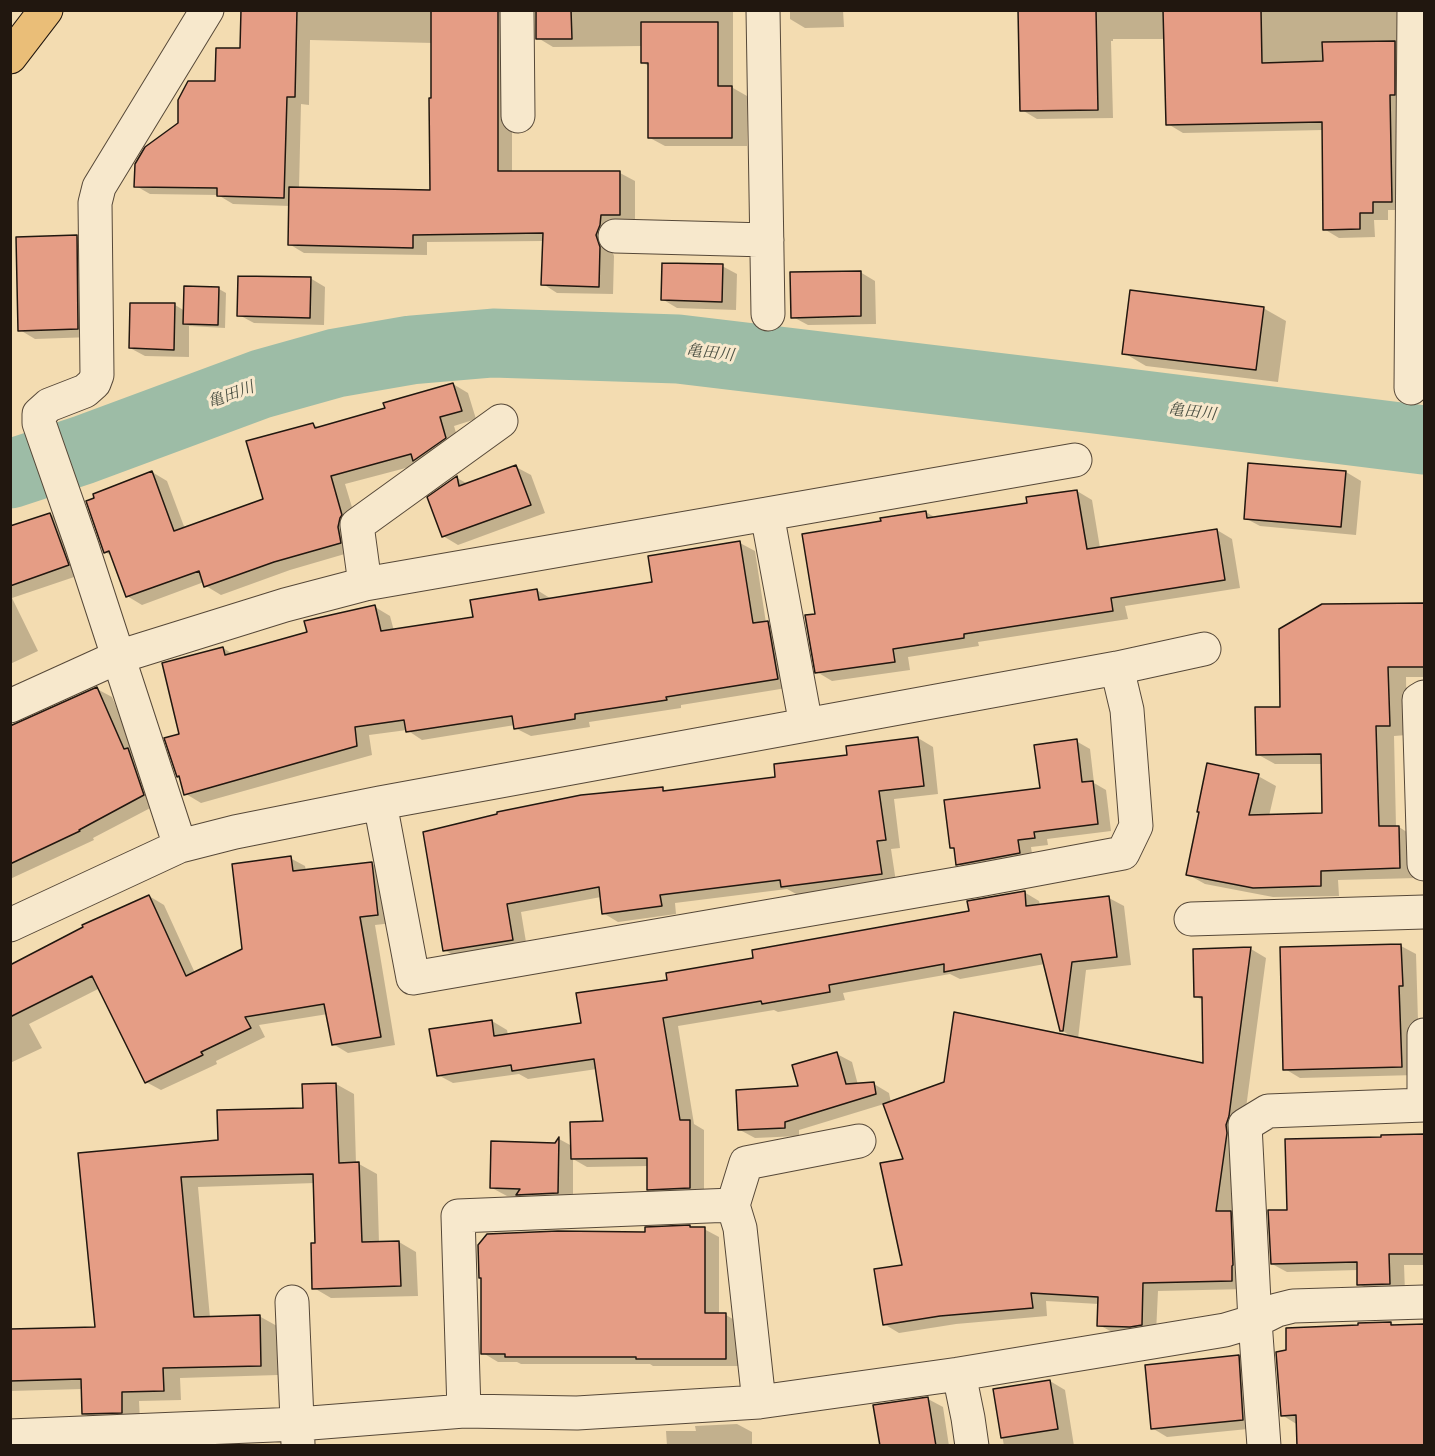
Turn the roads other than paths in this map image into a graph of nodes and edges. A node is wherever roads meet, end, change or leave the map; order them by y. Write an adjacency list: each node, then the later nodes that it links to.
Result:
1 (46, 10): 6 (highway)
2 (207, 10): 17 (street)
3 (517, 10): 7 (street)
4 (763, 10): 9 (street)
5 (1414, 10): 11 (street)
6 (10, 57)
7 (518, 116)
8 (615, 236): 9 (street)
9 (767, 240): 10 (street)
10 (768, 314)
11 (1411, 388)
12 (501, 421): 15 (street)
13 (1075, 460): 14 (street)
14 (767, 514): 15 (street); 21 (street)
15 (365, 584): 17 (street)
16 (1204, 649): 18 (street)
17 (118, 657): 20 (street); 23 (street)
18 (1117, 668): 21 (street); 22 (street)
19 (1425, 697): 24 (street)
20 (10, 706)
21 (807, 725): 22 (street)
22 (380, 803): 23 (street)
23 (180, 846): 27 (street)
24 (1425, 864)
25 (1425, 912): 26 (street)
26 (1191, 919)
27 (10, 925)
28 (1425, 1035): 29 (street)
29 (1424, 1105): 34 (street)
30 (859, 1142): 31 (street)
31 (732, 1204): 36 (street); 37 (street)
32 (292, 1302): 38 (street)
33 (1425, 1302): 34 (street)
34 (1255, 1320): 35 (street); 41 (street)
35 (959, 1374): 36 (street); 40 (street)
36 (759, 1402): 37 (street)
37 (464, 1411): 38 (street)
38 (298, 1435): 39 (street)
39 (10, 1436)
40 (972, 1446)
41 (1264, 1446)

